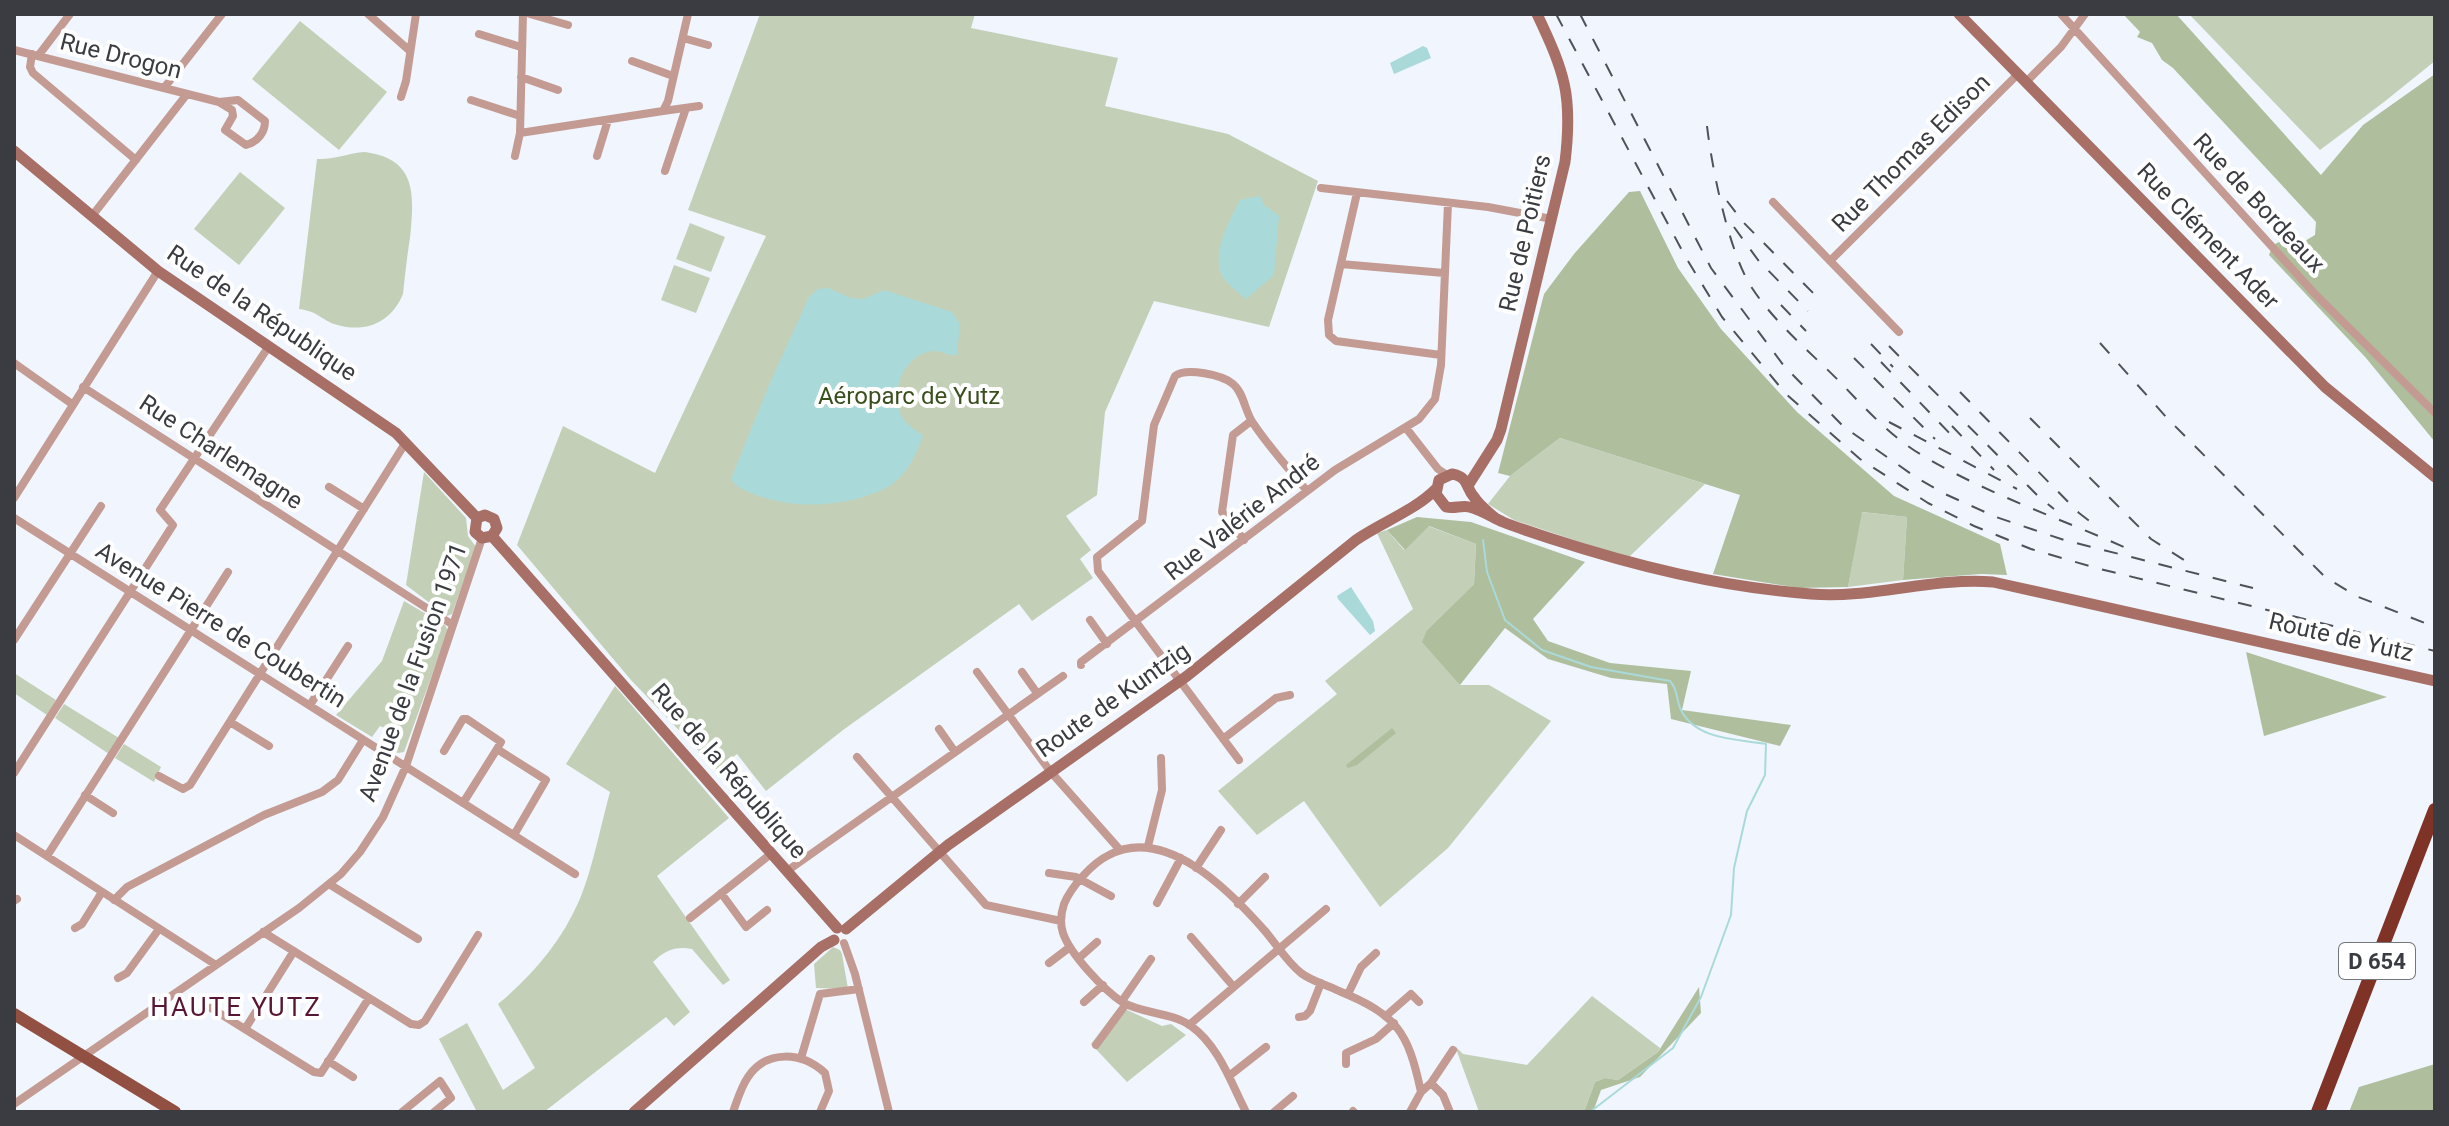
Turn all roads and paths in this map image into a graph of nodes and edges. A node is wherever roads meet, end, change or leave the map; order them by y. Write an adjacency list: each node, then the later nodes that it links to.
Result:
1 (70, 14): 20 (street)
2 (222, 14): 25 (street)
3 (368, 14): 19 (street)
4 (416, 14): 19 (street)
5 (523, 14): 17 (street)
6 (530, 14): 12 (street)
7 (688, 14): 15 (street)
8 (1537, 14): 47 (street, Rue de Poitiers)
9 (1959, 14): 24 (street, Rue Clément Ader)
10 (2061, 14): 13 (street, Rue de Bordeaux)
11 (2085, 14): 13 (street, Rue Thomas Edison)
12 (568, 25)
13 (2073, 28): 24 (street, Rue Thomas Edison); 58 (street, Rue de Bordeaux)
14 (479, 34): 17 (street)
15 (683, 38): 16 (street); 22 (street)
16 (708, 45)
17 (521, 47): 23 (street)
18 (14, 50): 20 (street, Rue Drogon)
19 (410, 51): 28 (street)
20 (35, 55): 25 (street, Rue Drogon); 40 (street)
21 (632, 61): 22 (street)
22 (673, 76): 33 (street)
23 (521, 77): 26 (street); 34 (street)
24 (2022, 78): 48 (street, Rue Thomas Edison); 64 (street, Rue Clément Ader)
25 (164, 88): 27 (street, Rue Drogon)
26 (558, 90)
27 (187, 94): 30 (street, Rue Drogon); 40 (street)
28 (401, 97)
29 (471, 100): 34 (street)
30 (219, 102): 30 (street, Rue Drogon)
31 (699, 106): 32 (street)
32 (686, 108): 33 (street); 41 (street)
33 (663, 111): 35 (street)
34 (520, 116): 36 (street)
35 (608, 120): 36 (street); 39 (street)
36 (520, 133): 38 (street)
37 (14, 151): 46 (street, Rue de la République)
38 (515, 156)
39 (597, 156)
40 (136, 160): 46 (street)
41 (665, 171)
42 (1321, 188): 43 (street)
43 (1357, 193): 45 (street); 49 (street)
44 (1773, 202): 48 (street)
45 (1448, 203): 47 (street); 51 (street, Rue Valérie André)
46 (92, 216): 50 (street, Rue de la République)
47 (1552, 219): 63 (street, Rue de Poitiers)
48 (1831, 260): 52 (street)
49 (1341, 264): 51 (street); 54 (street)
50 (158, 271): 53 (street, Rue de la République); 56 (street)
51 (1444, 273): 54 (street, Rue Valérie André)
52 (1899, 332)
53 (269, 346): 61 (street, Rue de la République); 62 (street)
54 (1441, 355): 60 (street, Rue Valérie André)
55 (14, 363): 57 (street)
56 (83, 387): 57 (street); 62 (street, Rue Charlemagne)
57 (72, 404): 69 (street)
58 (2435, 413)
59 (1251, 421): 68 (street); 79 (street); 85 (street)
60 (1406, 428): 65 (street); 68 (street, Rue Valérie André)
61 (406, 442): 73 (street); 77 (street, Rue de la République)
62 (194, 459): 80 (street, Rue Charlemagne); 83 (street)
63 (1484, 459): 65 (street); 67 (street, Rue de Poitiers)
64 (2435, 477)
65 (1444, 478): 67 (street); 70 (street); 74 (street, Route de Kuntzig)
66 (329, 487): 73 (street)
67 (1469, 489): 72 (street, Rue de Poitiers); 75 (street)
68 (1307, 491): 79 (street, Rue Valérie André)
69 (14, 498)
70 (1441, 503): 72 (street, Route de Kuntzig); 74 (street, Route de Kuntzig)
71 (101, 506): 81 (street)
72 (1462, 506): 75 (street, Route de Kuntzig)
73 (364, 509): 80 (street)
74 (1407, 510): 96 (street, Route de Kuntzig)
75 (1494, 517): 97 (street, Route de Yutz)
76 (14, 518): 81 (street, Avenue Pierre de Coubertin)
77 (477, 518): 78 (street); 78 (street)
78 (487, 537): 86 (street, Avenue de la Fusion 1971); 129 (street, Rue de la République)
79 (1244, 540): 85 (street, Rue Valérie André)
80 (338, 551): 86 (street, Rue Charlemagne); 94 (street)
81 (70, 554): 83 (street, Avenue Pierre de Coubertin); 88 (street)
82 (228, 572): 87 (street)
83 (130, 592): 87 (street, Avenue Pierre de Coubertin); 115 (street)
84 (1090, 620): 89 (street)
85 (1136, 623): 89 (street, Rue Valérie André); 96 (street)
86 (453, 625): 113 (street, Avenue de la Fusion 1971)
87 (192, 631): 94 (street, Avenue Pierre de Coubertin); 117 (street)
88 (14, 640)
89 (1107, 644): 91 (street, Rue Valérie André)
90 (348, 646): 100 (street)
91 (1081, 665)
92 (977, 672): 101 (street)
93 (1022, 672): 98 (street)
94 (260, 674): 100 (street, Avenue Pierre de Coubertin); 102 (street)
95 (1063, 676): 98 (street)
96 (1180, 681): 104 (street); 114 (street, Route de Kuntzig)
97 (2435, 681)
98 (1037, 693): 101 (street)
99 (1290, 695): 104 (street)
100 (310, 705): 105 (street, Avenue Pierre de Coubertin)
101 (1008, 714): 109 (street); 114 (street)
102 (230, 722): 106 (street); 116 (street)
103 (939, 729): 109 (street)
104 (1223, 739): 112 (street)
105 (363, 740): 113 (street, Avenue Pierre de Coubertin); 142 (street)
106 (269, 746)
107 (497, 749): 108 (street); 119 (street); 124 (street)
108 (444, 751)
109 (955, 752): 118 (street)
110 (857, 757): 118 (street)
111 (1161, 758): 126 (street)
112 (1239, 760)
113 (406, 766): 119 (street, Avenue Pierre de Coubertin); 138 (street, Avenue de la Fusion 1971)
114 (1050, 771): 127 (street); 128 (street, Route de Kuntzig)
115 (14, 773)
116 (159, 776)
117 (85, 795): 121 (street); 130 (street)
118 (893, 797): 128 (street); 133 (street)
119 (463, 803): 124 (street, Avenue Pierre de Coubertin)
120 (2435, 810): 207 (highway, D 654)
121 (113, 813)
122 (1221, 830): 132 (street)
123 (14, 835): 130 (street)
124 (514, 835): 135 (street, Avenue Pierre de Coubertin)
125 (2435, 836): 208 (highway, D 654)
126 (1148, 846): 127 (street); 131 (street)
127 (1120, 850): 137 (street)
128 (939, 852): 148 (street); 153 (street, Route de Kuntzig)
129 (772, 853): 133 (street, Rue de la République); 140 (street)
130 (47, 856): 139 (street)
131 (1181, 858): 132 (street); 143 (street)
132 (1196, 868): 144 (street)
133 (787, 871): 153 (street, Rue de la République)
134 (1049, 873): 137 (street)
135 (575, 874)
136 (1265, 877): 144 (street)
137 (1081, 880): 141 (street); 148 (street)
138 (329, 884): 151 (street, Avenue de la Fusion 1971); 155 (street)
139 (102, 892): 142 (street); 149 (street)
140 (721, 893): 146 (street); 147 (street)
141 (1111, 896)
142 (114, 900): 150 (street)
143 (1157, 903)
144 (1238, 904): 158 (street)
145 (1326, 909): 158 (street)
146 (767, 910)
147 (690, 918)
148 (1061, 921): 157 (street)
149 (75, 928)
150 (159, 929): 164 (street); 165 (street)
151 (263, 932): 159 (street); 164 (street, Avenue de la Fusion 1971)
152 (478, 935): 171 (street)
153 (840, 935): 169 (street); 199 (street, Route de Kuntzig)
154 (1191, 937): 168 (street)
155 (418, 939)
156 (1097, 942): 161 (street)
157 (1070, 947): 161 (street); 163 (street)
158 (1279, 948): 166 (street); 168 (street)
159 (294, 951): 171 (street); 181 (street)
160 (1376, 953): 170 (street)
161 (1079, 958): 167 (street)
162 (1151, 959): 174 (street)
163 (1049, 963)
164 (216, 965): 185 (street, Avenue de la Fusion 1971)
165 (118, 978)
166 (1321, 983): 170 (street); 178 (street)
167 (1103, 985): 172 (street); 174 (street)
168 (1233, 986): 180 (street)
169 (859, 989): 186 (street); 202 (street)
170 (1348, 994): 177 (street)
171 (369, 998): 187 (street)
172 (1084, 1002)
173 (1419, 1002): 177 (street)
174 (1124, 1003): 180 (street); 182 (street)
175 (211, 1008): 181 (street)
176 (14, 1014): 185 (main road)
177 (1387, 1015): 179 (street)
178 (1299, 1017)
179 (1394, 1023): 188 (street); 192 (street)
180 (1189, 1025): 189 (street)
181 (245, 1029): 187 (street)
182 (1096, 1045)
183 (1266, 1047): 189 (street)
184 (1453, 1050): 191 (street)
185 (82, 1056): 194 (street, Avenue de la Fusion 1971); 196 (main road)
186 (801, 1058): 200 (street); 201 (street)
187 (328, 1061): 190 (street)
188 (1346, 1064)
189 (1229, 1076): 195 (street)
190 (353, 1077)
191 (1431, 1083): 192 (street); 206 (street)
192 (1421, 1092): 205 (street)
193 (1293, 1096): 204 (street)
194 (14, 1104)
195 (1244, 1108): 203 (street)
196 (175, 1112)
197 (402, 1112): 198 (street)
198 (434, 1112)
199 (634, 1112)
200 (733, 1112)
201 (820, 1112)
202 (889, 1112)
203 (1234, 1112)
204 (1274, 1112)
205 (1410, 1112)
206 (1450, 1112)
207 (2318, 1112)
208 (2328, 1112)

